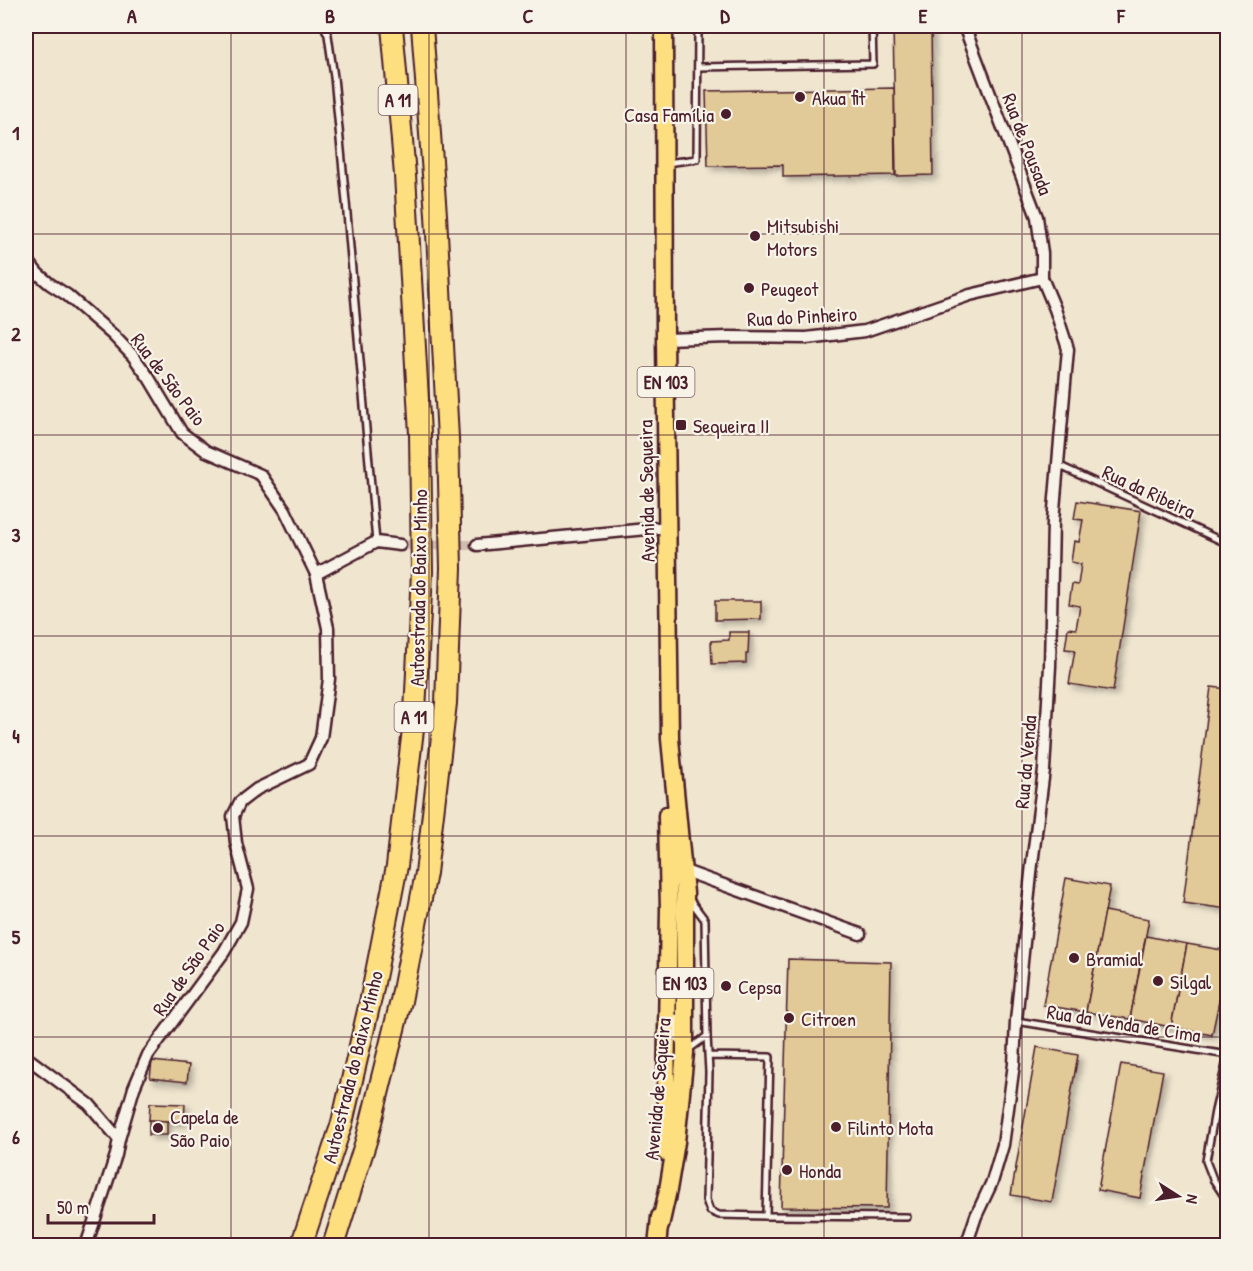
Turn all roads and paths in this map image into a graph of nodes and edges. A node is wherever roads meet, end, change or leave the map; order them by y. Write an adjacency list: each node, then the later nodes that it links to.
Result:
1 (324, 26): 17 (lane)
2 (392, 26): 41 (highway, Autoestrada do Baixo Minho / A 11)
3 (422, 26): 42 (highway, Autoestrada do Baixo Minho / A 11)
4 (664, 26): 9 (main road, Avenida de Sequeira / EN 103)
5 (698, 26): 8 (lane)
6 (872, 26): 8 (lane)
7 (964, 26): 12 (street, Rua de Pousada)
8 (698, 67): 9 (lane)
9 (665, 163): 14 (main road, Avenida de Sequeira / EN 103)
10 (26, 258): 11 (street, Rua de São Paio)
11 (37, 273): 13 (street); 21 (street, Rua de São Paio)
12 (1042, 278): 14 (street, Rua do Pinheiro); 15 (street, Rua da Venda)
13 (26, 281)
14 (665, 339): 16 (main road, Avenida de Sequeira / EN 103)
15 (1058, 465): 18 (lane, Rua da Ribeira); 29 (street, Rua da Venda)
16 (668, 527): 20 (street); 22 (main road, Avenida de Sequeira / EN 103)
17 (376, 542): 19 (street); 21 (street)
18 (1227, 544)
19 (400, 545)
20 (477, 545)
21 (316, 574): 35 (street, Rua de São Paio)
22 (670, 739): 23 (main road, Avenida de Sequeira / EN 103); 27 (main road, Avenida de Sequeira / EN 103)
23 (682, 870): 24 (main road, Avenida de Sequeira / EN 103); 26 (street)
24 (688, 918): 30 (lane); 31 (main road, Avenida de Sequeira / EN 103)
25 (674, 933): 27 (lane)
26 (860, 934)
27 (669, 953): 28 (main road, Avenida de Sequeira / EN 103)
28 (668, 984): 31 (lane); 39 (main road, Avenida de Sequeira / EN 103)
29 (1016, 1021): 33 (lane, Rua da Venda de Cima); 44 (street, Rua da Venda)
30 (707, 1036): 31 (lane); 32 (lane)
31 (685, 1053): 39 (main road, Avenida de Sequeira / EN 103)
32 (709, 1056): 37 (lane); 37 (lane)
33 (1227, 1056): 36 (lane)
34 (26, 1057): 35 (street)
35 (119, 1139): 40 (street, Rua de São Paio)
36 (1227, 1202)
37 (766, 1216): 38 (lane)
38 (907, 1217)
39 (660, 1226): 43 (main road, Avenida de Sequeira / EN 103)
40 (86, 1245)
41 (301, 1245)
42 (333, 1245)
43 (657, 1245)
44 (966, 1245)

